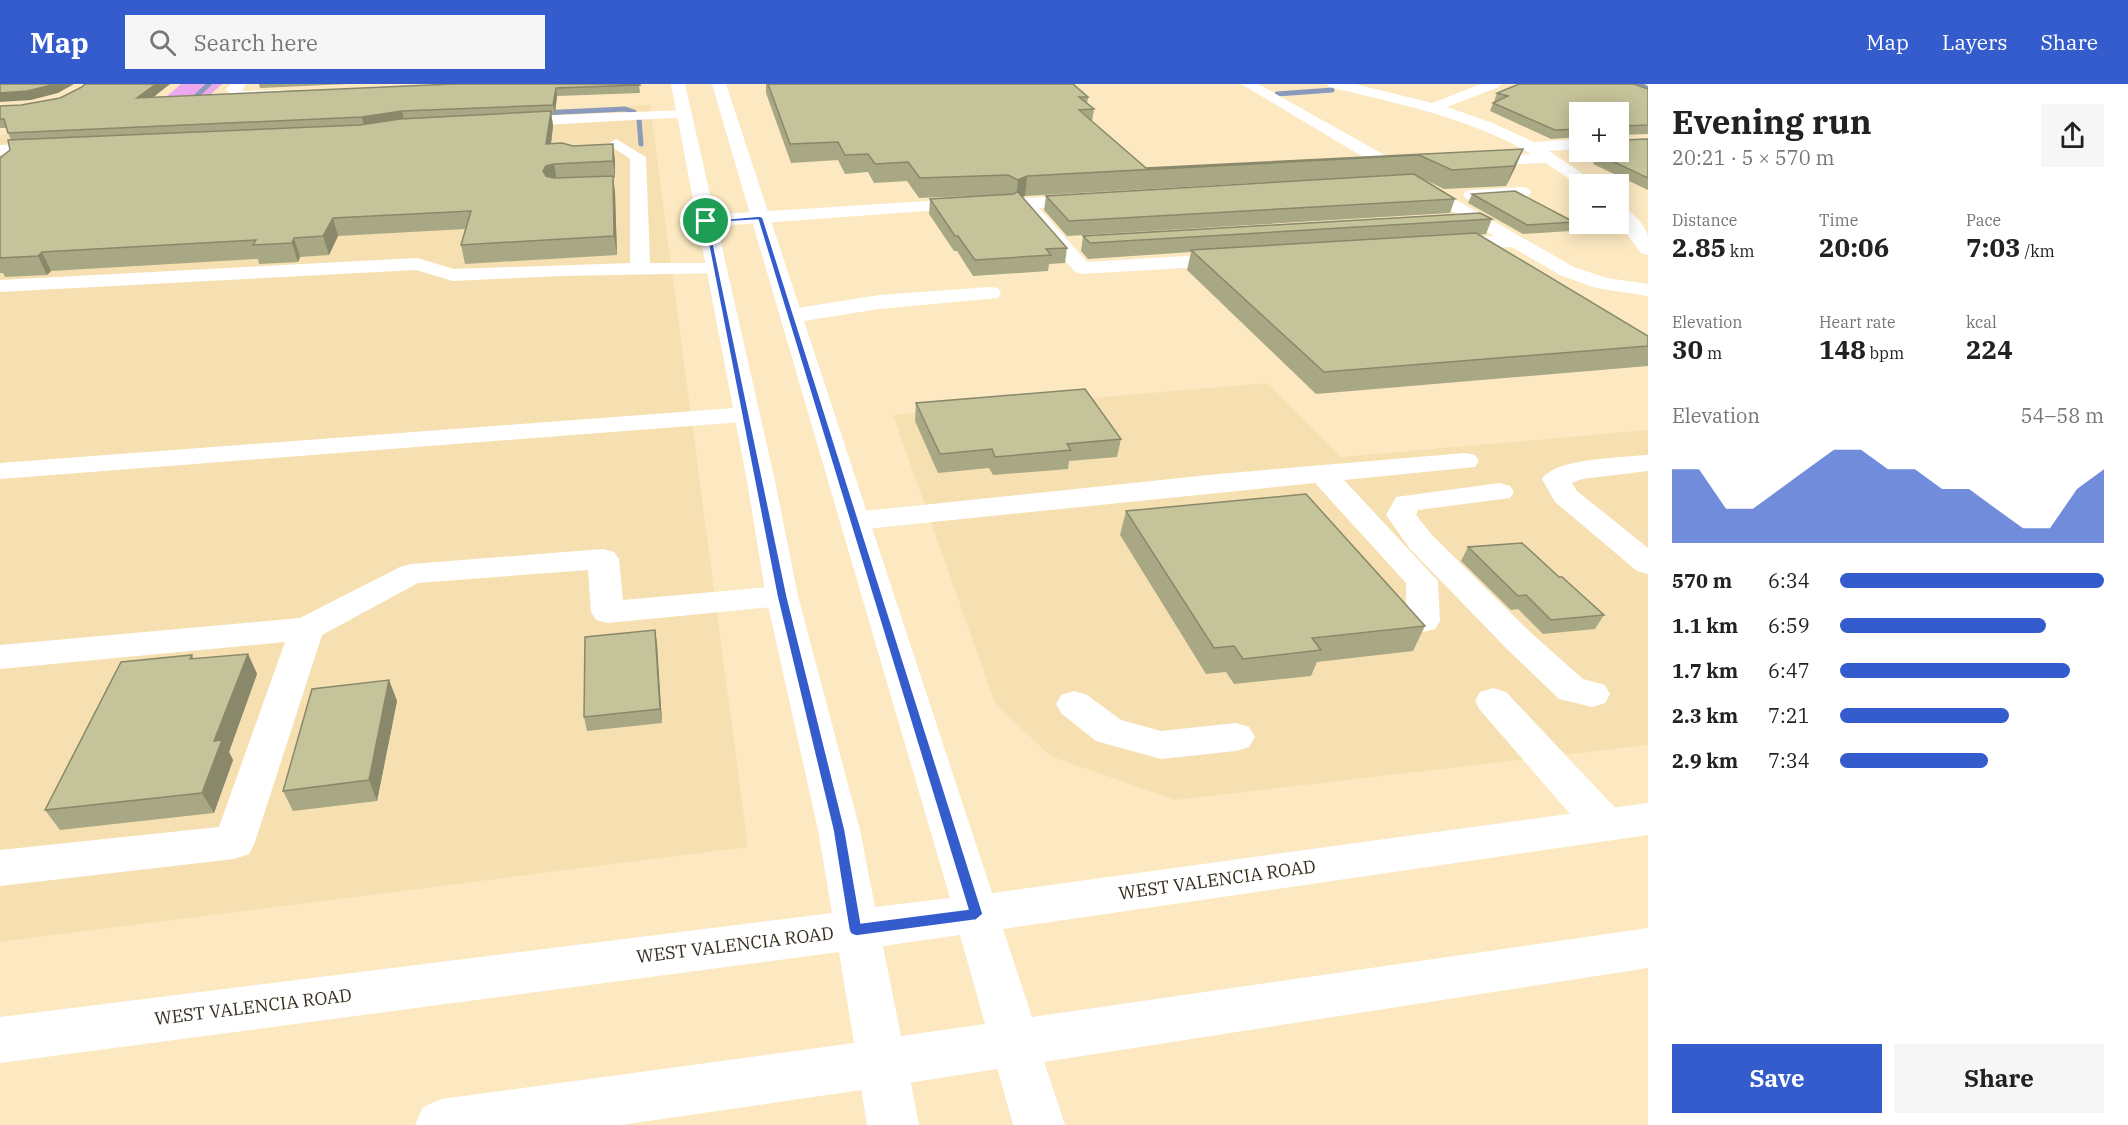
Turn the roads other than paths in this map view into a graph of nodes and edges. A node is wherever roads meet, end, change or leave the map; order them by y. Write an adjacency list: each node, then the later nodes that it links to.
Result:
1 (678, 84): 9 (main road)
2 (719, 84): 24 (main road)
3 (1248, 84): 18 (main road)
4 (1334, 84): 8 (main road)
5 (1494, 84): 8 (main road)
6 (238, 89): 7 (main road)
7 (295, 94)
8 (1432, 108): 13 (main road)
9 (684, 114): 10 (main road); 27 (main road)
10 (494, 123)
11 (1569, 145): 13 (main road)
12 (70, 147): 14 (main road)
13 (1532, 147): 16 (main road)
14 (0, 150)
15 (618, 150): 37 (main road)
16 (1549, 158): 19 (main road); 20 (main road)
17 (1357, 166): 18 (main road)
18 (1390, 174): 20 (main road)
19 (1574, 174)
20 (1445, 193): 23 (main road); 26 (main road)
21 (1107, 199): 30 (main road)
22 (994, 202): 24 (main road)
23 (1414, 204)
24 (760, 218): 27 (main road); 42 (main road)
25 (1632, 218): 35 (main road)
26 (1478, 219): 28 (main road); 31 (main road)
27 (706, 221): 38 (main road)
28 (1443, 221)
29 (1070, 225): 30 (main road)
30 (1046, 227): 33 (main road)
31 (1516, 241): 34 (main road); 40 (main road)
32 (1085, 243): 33 (main road)
33 (1062, 244): 36 (main road)
34 (1431, 246)
35 (1648, 249)
36 (1257, 257)
37 (640, 269): 38 (main road); 39 (main road)
38 (717, 269): 43 (main road)
39 (0, 286)
40 (1648, 290)
41 (990, 293): 42 (main road)
42 (791, 316): 51 (main road)
43 (747, 415): 46 (main road); 53 (main road)
44 (1647, 457): 52 (main road)
45 (1465, 461): 47 (main road)
46 (0, 471)
47 (1322, 474): 48 (main road); 54 (main road)
48 (1282, 478): 50 (main road); 51 (main road)
49 (1500, 492): 57 (main road)
50 (1302, 501)
51 (855, 521): 64 (main road)
52 (1648, 564)
53 (782, 596): 55 (main road); 65 (main road)
54 (1391, 599)
55 (307, 629): 56 (main road); 63 (main road)
56 (0, 657)
57 (1592, 694)
58 (1493, 701): 62 (main road)
59 (1074, 704): 60 (main road)
60 (1236, 737)
61 (1648, 819): 62 (main road, WEST VALENCIA ROAD)
62 (1605, 825): 64 (main road, WEST VALENCIA ROAD)
63 (0, 867)
64 (976, 914): 65 (main road, WEST VALENCIA ROAD); 68 (main road)
65 (856, 930): 67 (main road, WEST VALENCIA ROAD); 69 (main road)
66 (1648, 948): 68 (main road)
67 (0, 1040)
68 (1015, 1042): 69 (main road); 72 (main road)
69 (882, 1063): 70 (main road); 71 (main road)
70 (441, 1125)
71 (893, 1125)
72 (1039, 1125)

